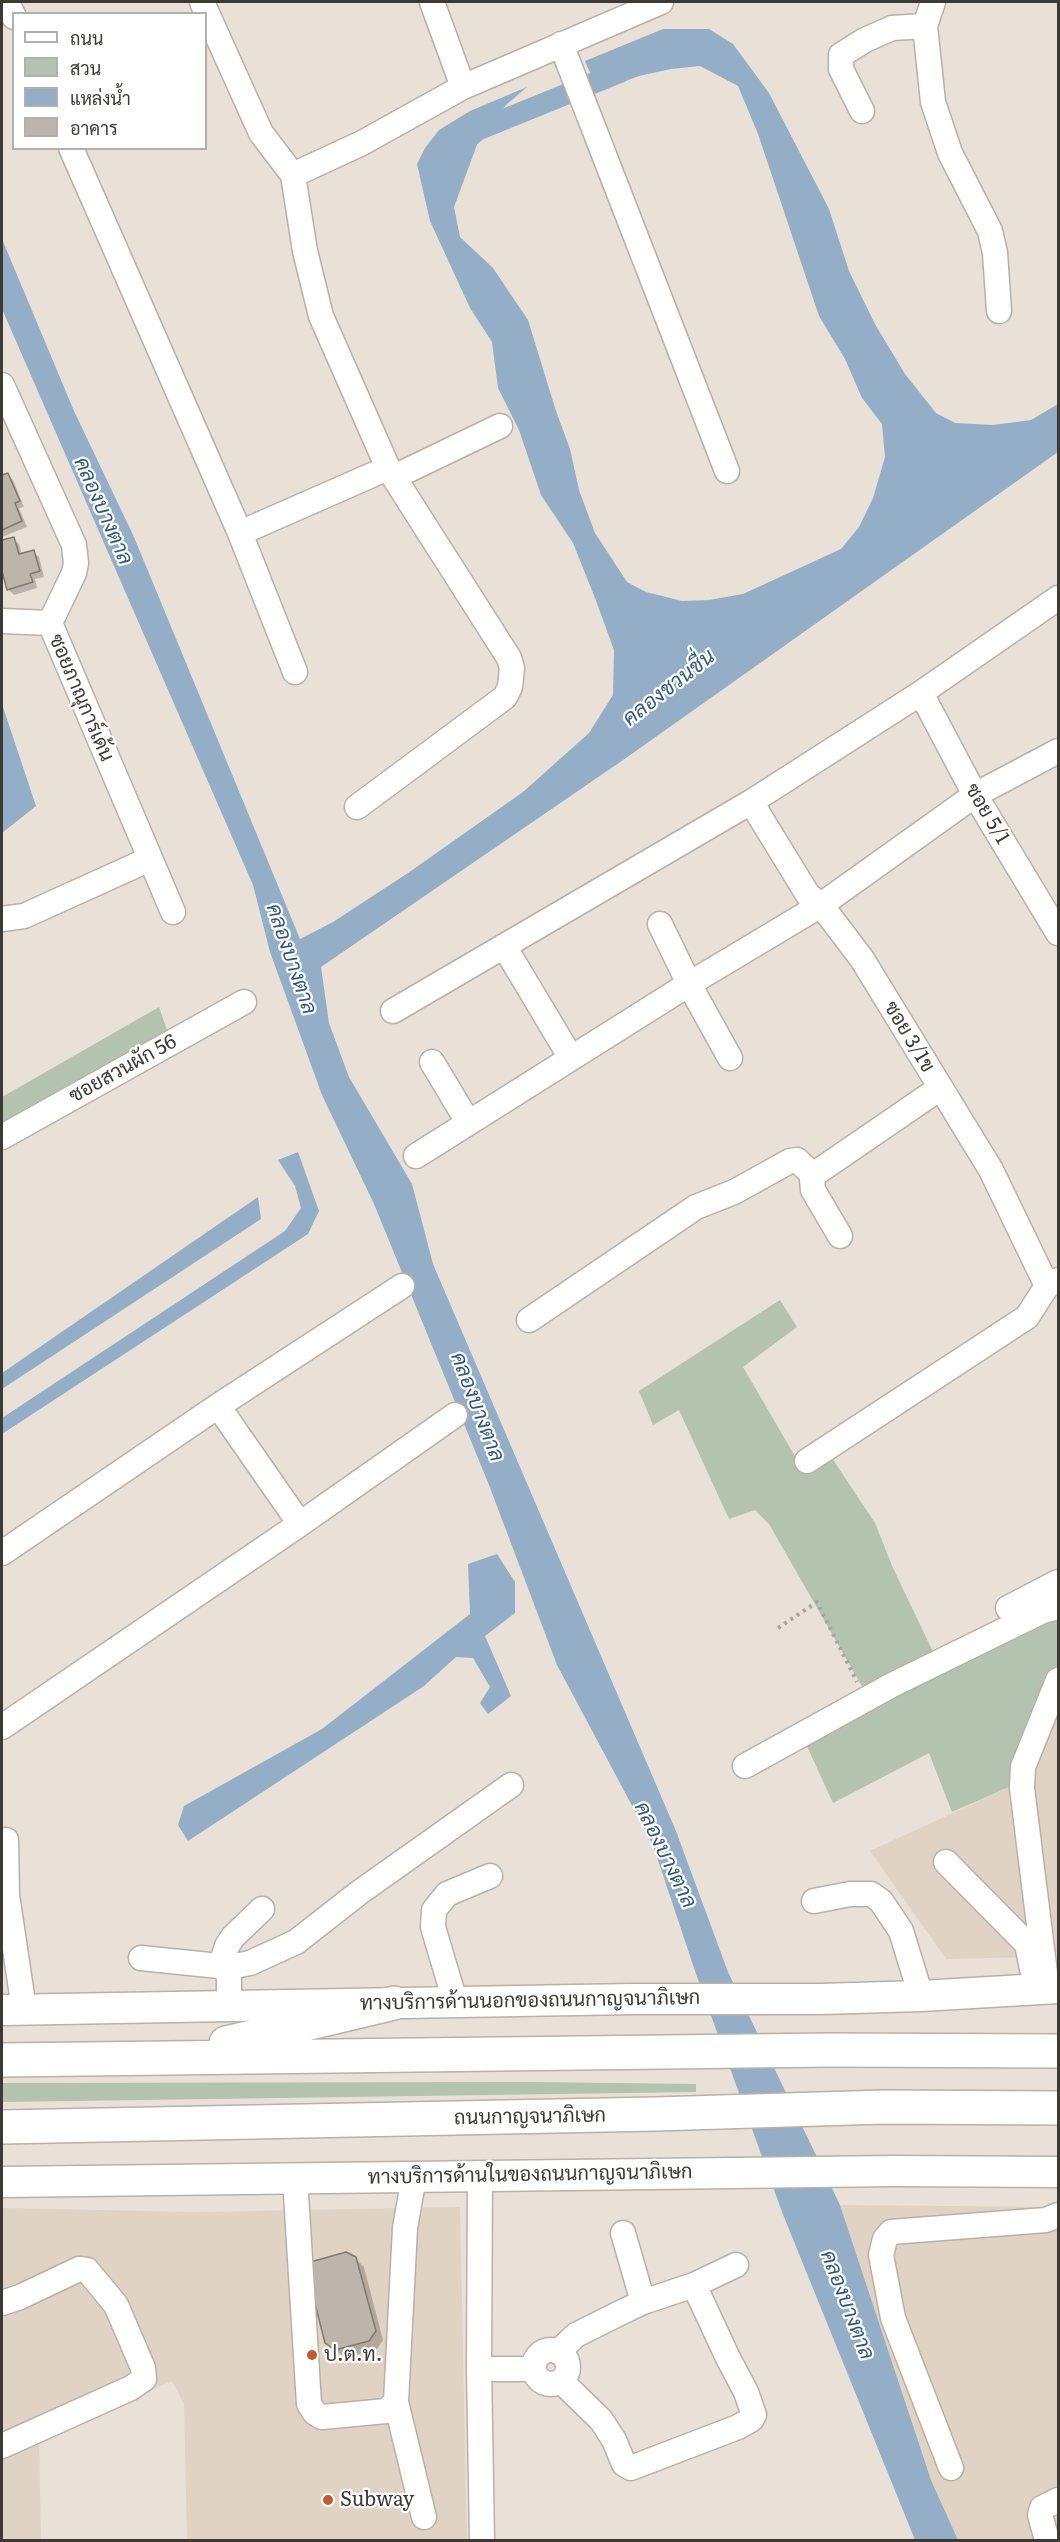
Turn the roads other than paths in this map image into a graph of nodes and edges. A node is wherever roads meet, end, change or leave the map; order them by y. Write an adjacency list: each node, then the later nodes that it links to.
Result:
1 (432, 2): 7 (street)
2 (661, 2): 6 (street)
3 (933, 2): 5 (street)
4 (207, 13): 10 (street)
5 (925, 26): 8 (street); 11 (street)
6 (561, 44): 7 (street); 14 (street)
7 (463, 87): 10 (street)
8 (862, 111)
9 (72, 150): 16 (street)
10 (293, 175): 15 (street)
11 (999, 310)
12 (2, 385): 19 (street, ซอยภาณุการ์เด้น)
13 (500, 426): 15 (street)
14 (727, 471)
15 (391, 473): 16 (street); 25 (street)
16 (240, 533): 20 (street)
17 (1059, 598): 21 (street)
18 (2, 621): 19 (street)
19 (50, 623): 26 (street, ซอยภาณุการ์เด้น)
20 (295, 672)
21 (921, 693): 23 (street, ซอย 5/1); 24 (street)
22 (1059, 751): 23 (street)
23 (975, 795): 27 (street); 31 (street, ซอย 5/1)
24 (750, 802): 27 (street, ซอย 3/1ข); 32 (street)
25 (357, 807)
26 (150, 859): 28 (street, ซอยภาณุการ์เด้น); 29 (street)
27 (821, 905): 33 (street); 39 (street, ซอย 3/1ข)
28 (173, 912)
29 (2, 919)
30 (660, 924): 33 (street)
31 (1059, 933)
32 (504, 946): 35 (street); 36 (street)
33 (689, 984): 36 (street); 37 (street)
34 (244, 1002): 41 (street, ซอยสวนผัก 56)
35 (393, 1011)
36 (571, 1058): 40 (street)
37 (730, 1058)
38 (432, 1062): 40 (street)
39 (940, 1088): 43 (street); 45 (street, ซอย 3/1ข)
40 (468, 1122): 42 (street)
41 (2, 1137)
42 (416, 1156)
43 (814, 1176): 44 (street); 47 (street)
44 (840, 1236)
45 (1053, 1283): 50 (street)
46 (402, 1286): 48 (street)
47 (529, 1320)
48 (218, 1406): 51 (street); 52 (street)
49 (455, 1415): 51 (street)
50 (807, 1461)
51 (300, 1524): 57 (street)
52 (2, 1553)
53 (1059, 1582): 55 (street)
54 (1059, 1607): 58 (street)
55 (1008, 1608)
56 (1059, 1680): 68 (street)
57 (2, 1727)
58 (745, 1766)
59 (511, 1785): 67 (street)
60 (6, 1840): 63 (street)
61 (946, 1862): 68 (street)
62 (490, 1876): 70 (street)
63 (4, 1894): 73 (street)
64 (814, 1901): 69 (street)
65 (262, 1909): 67 (street)
66 (141, 1958): 67 (street)
67 (224, 1967): 72 (street)
68 (1047, 1989): 69 (main road, ทางบริการด้านนอกของถนนกาญจนาภิเษก)
69 (921, 1996): 70 (main road, ทางบริการด้านนอกของถนนกาญจนาภิเษก)
70 (455, 2001): 71 (main road, ทางบริการด้านนอกของถนนกาญจนาภิเษก)
71 (394, 2003): 72 (main road, ทางบริการด้านนอกของถนนกาญจนาภิเษก); 75 (highway)
72 (229, 2006): 73 (main road, ทางบริการด้านนอกของถนนกาญจนาภิเษก)
73 (13, 2010)
74 (1059, 2051): 75 (highway)
75 (166, 2058): 76 (highway)
76 (2, 2060)
77 (1059, 2108): 78 (highway, ถนนกาญจนาภิเษก)
78 (2, 2127)
79 (1059, 2172): 80 (main road, ทางบริการด้านในของถนนกาญจนาภิเษก)
80 (480, 2176): 81 (main road, ทางบริการด้านในของถนนกาญจนาภิเษก); 91 (street)
81 (414, 2177): 82 (main road, ทางบริการด้านในของถนนกาญจนาภิเษก); 94 (street)
82 (295, 2178): 83 (main road, ทางบริการด้านในของถนนกาญจนาภิเษก); 94 (street)
83 (2, 2182)
84 (1058, 2215): 96 (street)
85 (623, 2233): 88 (street)
86 (736, 2265): 87 (street)
87 (694, 2285): 88 (street); 93 (street)
88 (643, 2302): 90 (street)
89 (2, 2303): 95 (street)
90 (558, 2352): 92 (street); 93 (street)
91 (479, 2369): 92 (street); 99 (street)
92 (534, 2369): 93 (street)
93 (561, 2381)
94 (396, 2402): 98 (street)
95 (2, 2446)
96 (951, 2468)
97 (1059, 2500): 100 (street)
98 (424, 2517)
99 (482, 2541)
100 (1047, 2541)

